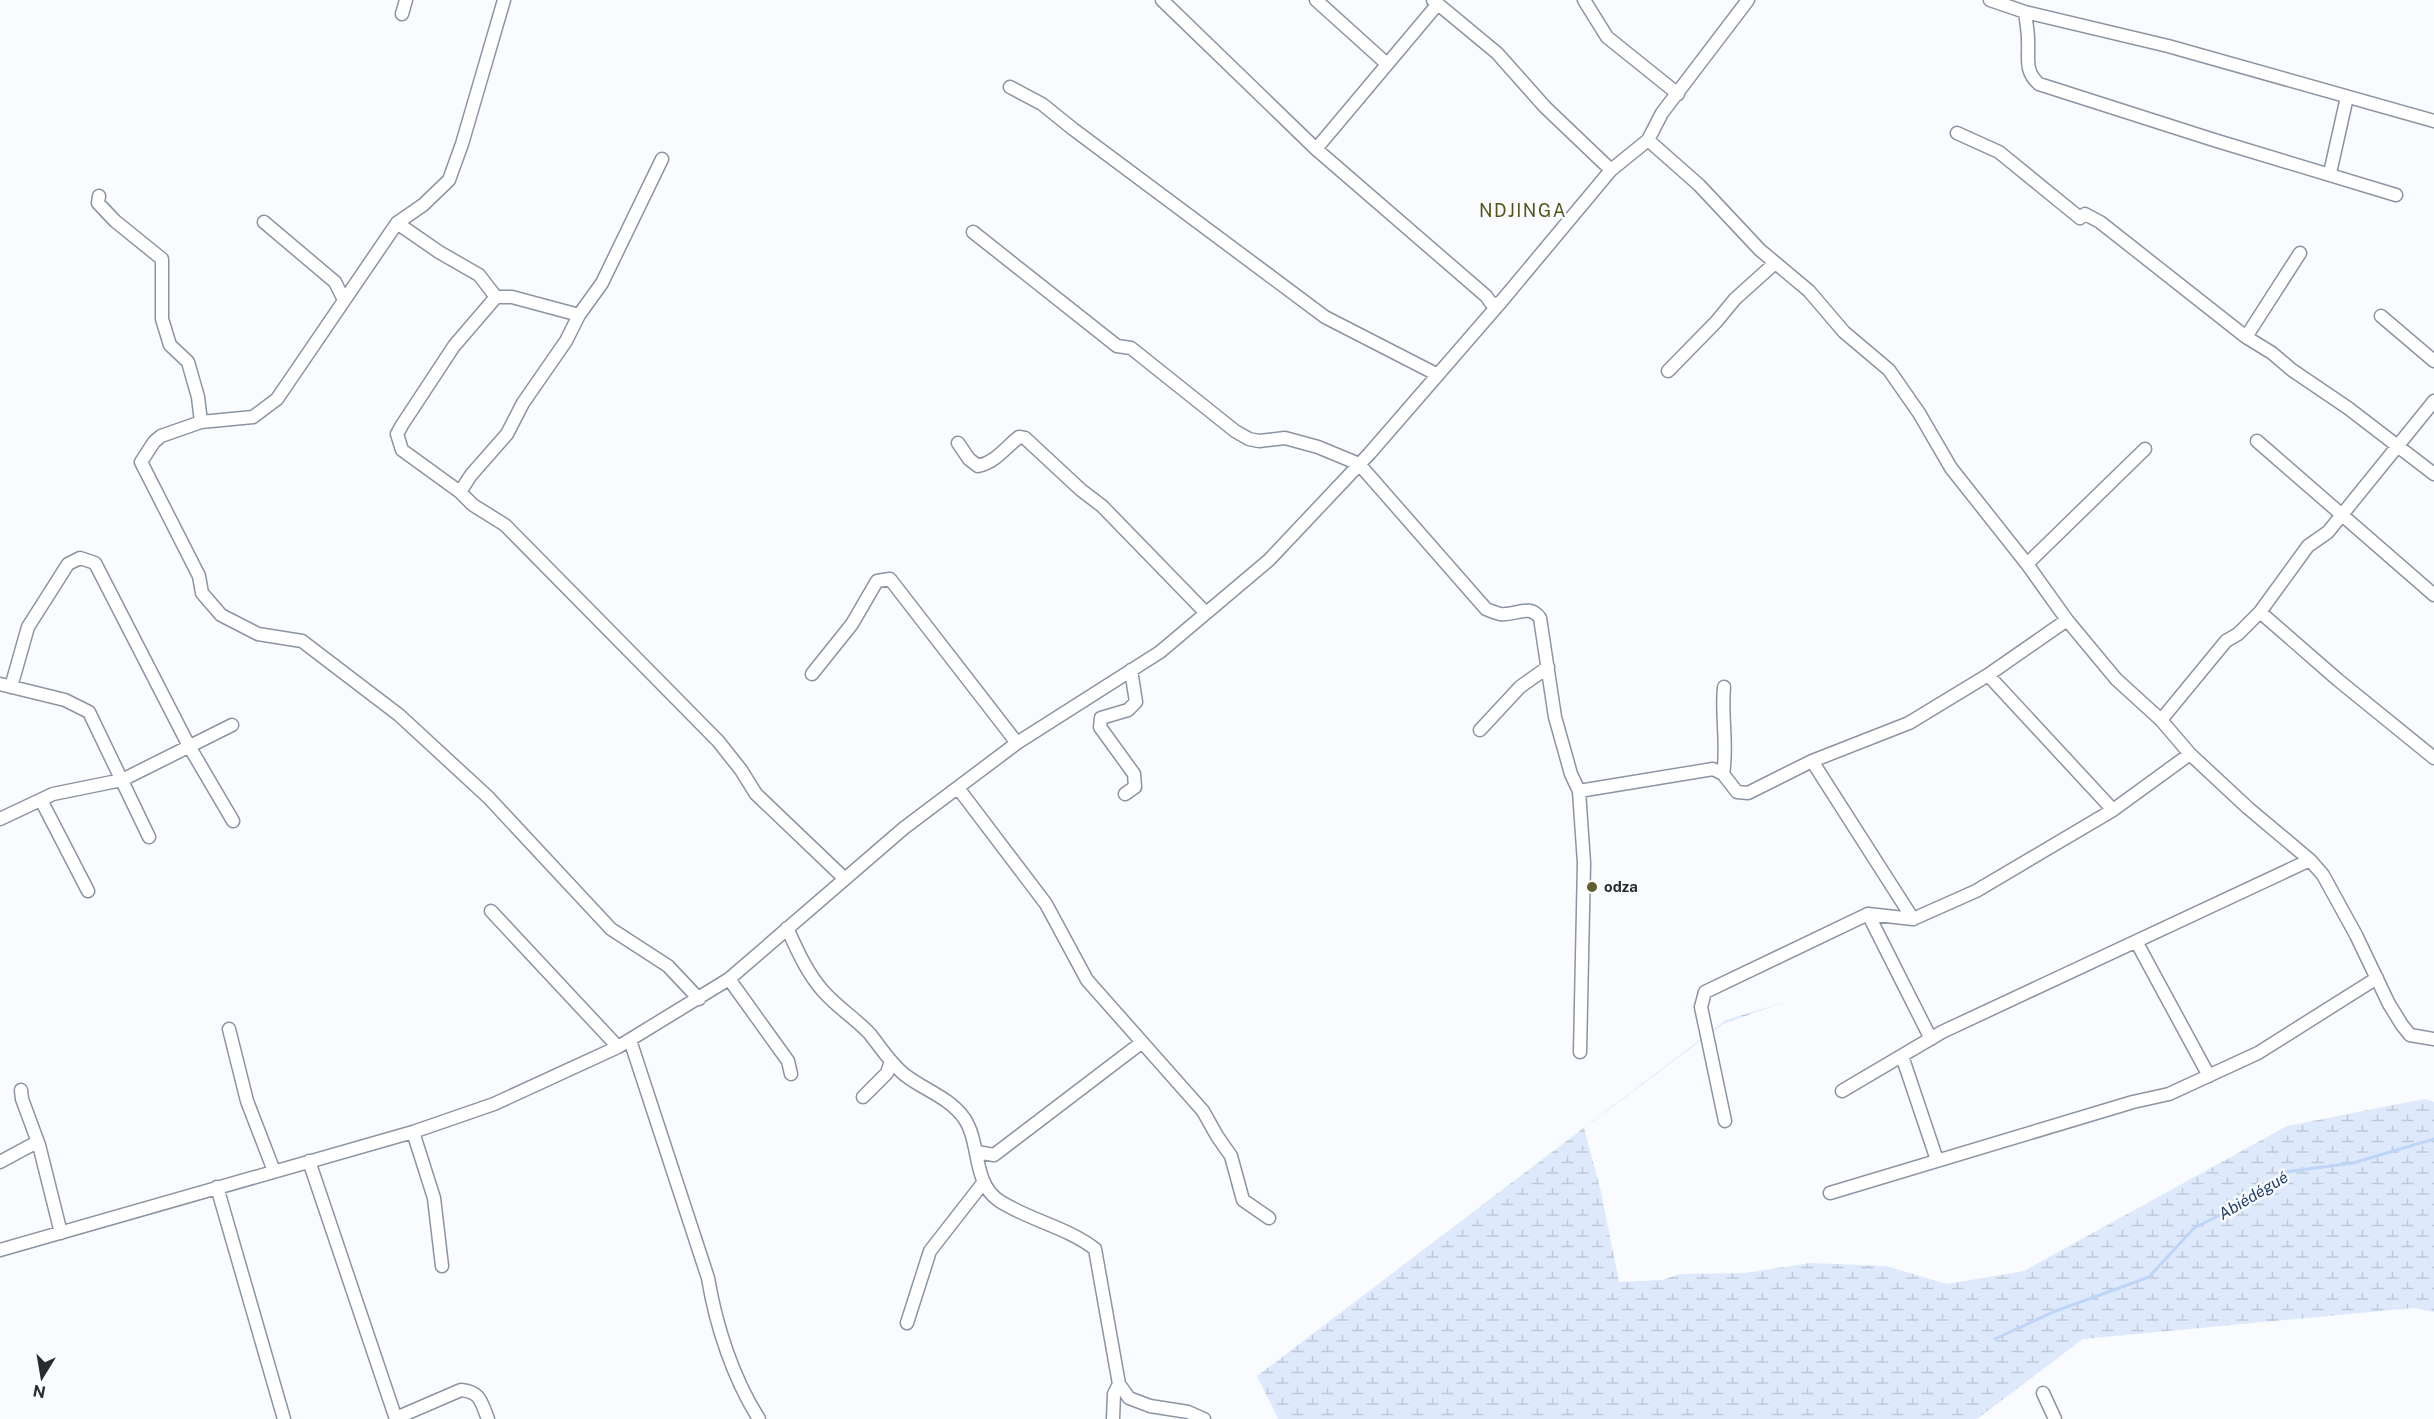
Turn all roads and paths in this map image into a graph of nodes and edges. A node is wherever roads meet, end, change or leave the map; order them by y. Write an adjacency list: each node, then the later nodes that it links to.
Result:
1 (406, 0): 10 (street)
2 (504, 0): 25 (street)
3 (1162, 0): 18 (street)
4 (1316, 0): 11 (street)
5 (1584, 0): 13 (street)
6 (1748, 0): 13 (street)
7 (1990, 0): 9 (street)
8 (1435, 2): 11 (street); 20 (street)
9 (2025, 12): 14 (street); 21 (street)
10 (402, 14)
11 (1387, 64): 18 (street)
12 (1010, 87): 37 (street)
13 (1678, 94): 17 (street)
14 (2347, 97): 15 (street); 21 (street)
15 (2434, 121)
16 (1957, 133): 34 (street)
17 (1648, 140): 20 (street); 28 (street)
18 (1316, 149): 31 (street)
19 (662, 159): 32 (street)
20 (1611, 170): 31 (street)
21 (2330, 173): 22 (street)
22 (2396, 195)
23 (99, 196): 39 (street)
24 (264, 222): 30 (street)
25 (397, 223): 29 (street); 30 (street)
26 (973, 232): 44 (street)
27 (2300, 253): 34 (street)
28 (1775, 263): 36 (street); 48 (street)
29 (496, 297): 32 (street); 46 (street)
30 (344, 300): 39 (street)
31 (1499, 304): 37 (street)
32 (579, 315): 46 (street)
33 (2381, 316): 35 (street)
34 (2246, 337): 42 (street)
35 (2434, 361)
36 (1668, 371)
37 (1438, 375): 44 (street)
38 (2434, 400): 42 (street)
39 (201, 422): 87 (street)
40 (2257, 441): 47 (street)
41 (958, 443): 51 (street)
42 (2396, 446): 45 (street); 47 (street)
43 (2145, 449): 48 (street)
44 (1359, 464): 51 (street); 53 (street)
45 (2434, 474)
46 (460, 492): 78 (street)
47 (2343, 514): 49 (street); 50 (street)
48 (2027, 564): 52 (street)
49 (2434, 595)
50 (2260, 612): 59 (street); 65 (street)
51 (1206, 613): 54 (street)
52 (2067, 620): 56 (street); 59 (street)
53 (1548, 667): 61 (street); 70 (street)
54 (1131, 670): 62 (street); 71 (street)
55 (812, 674): 62 (street)
56 (1988, 675): 66 (street); 73 (street)
57 (6, 686): 63 (street); 68 (street)
58 (1724, 687): 67 (street)
59 (2161, 720): 64 (street)
60 (232, 725): 63 (street)
61 (1480, 730)
62 (1017, 743): 69 (street)
63 (189, 746): 68 (street); 75 (street)
64 (2190, 754): 73 (street); 77 (street)
65 (2434, 758)
66 (1812, 761): 67 (street); 82 (street)
67 (1723, 774): 70 (street)
68 (122, 780): 72 (street); 76 (street)
69 (958, 788): 78 (street); 92 (street)
70 (1579, 791): 94 (street)
71 (1125, 794)
72 (41, 800): 74 (street); 79 (street)
73 (2113, 810): 82 (street)
74 (0, 819)
75 (232, 821)
76 (149, 837)
77 (2310, 861): 84 (street); 85 (street)
78 (845, 879): 83 (street)
79 (88, 891)
80 (491, 911): 93 (street)
81 (1868, 914): 82 (street); 89 (street); 102 (street)
82 (1913, 919)
83 (787, 928): 86 (street); 96 (street)
84 (2137, 943): 89 (street); 98 (street)
85 (2377, 978): 90 (street); 98 (street)
86 (729, 979): 87 (street); 97 (street)
87 (699, 999): 91 (street)
88 (229, 1029): 109 (street)
89 (1931, 1039): 95 (street)
90 (2434, 1039)
91 (630, 1040): 93 (street); 123 (street)
92 (1141, 1043): 105 (street); 113 (street)
93 (618, 1047): 103 (street)
94 (1580, 1052)
95 (1902, 1056): 100 (street); 106 (street)
96 (891, 1061): 101 (street); 105 (street)
97 (791, 1074)
98 (2209, 1076): 106 (street)
99 (21, 1090): 104 (street)
100 (1842, 1091)
101 (863, 1097)
102 (1725, 1121)
103 (413, 1132): 107 (street); 116 (street)
104 (37, 1142): 108 (street); 114 (street)
105 (977, 1152): 110 (street)
106 (1937, 1160): 112 (street)
107 (309, 1161): 109 (street); 121 (street)
108 (0, 1162)
109 (274, 1171): 111 (street)
110 (983, 1183): 117 (street); 118 (street)
111 (217, 1187): 114 (street); 120 (street)
112 (1830, 1193)
113 (1269, 1218)
114 (61, 1233): 115 (street)
115 (0, 1250)
116 (442, 1266)
117 (907, 1323)
118 (1119, 1384): 124 (street); 125 (street)
119 (2043, 1393): 126 (street)
120 (284, 1419)
121 (396, 1419): 122 (street)
122 (488, 1419)
123 (759, 1419)
124 (1113, 1419)
125 (1204, 1419)
126 (2055, 1419)

